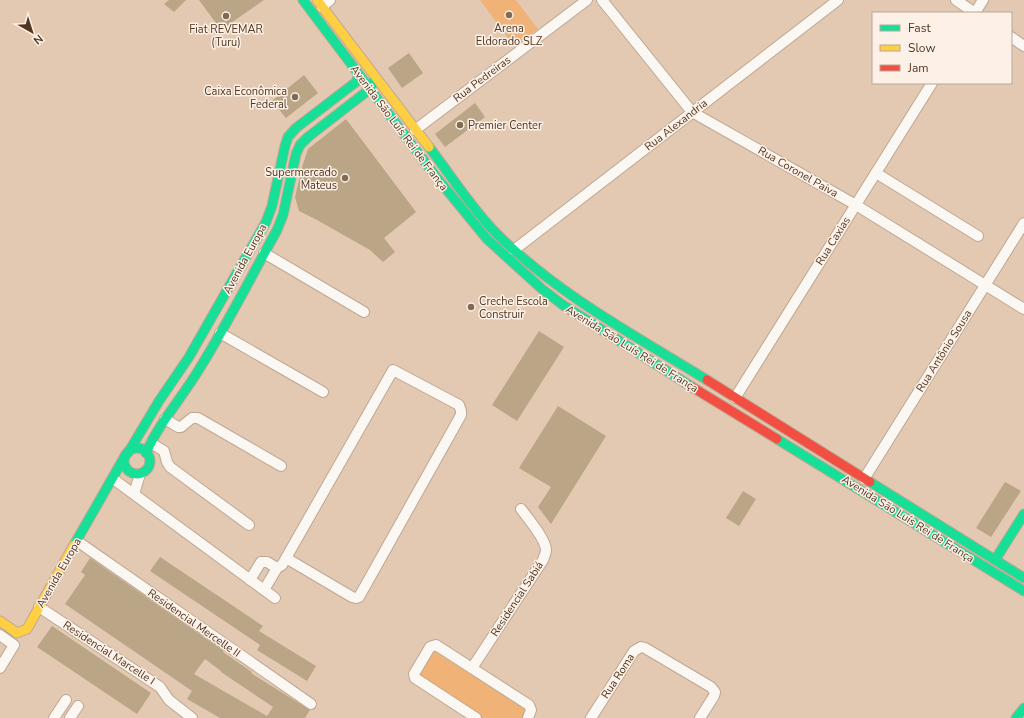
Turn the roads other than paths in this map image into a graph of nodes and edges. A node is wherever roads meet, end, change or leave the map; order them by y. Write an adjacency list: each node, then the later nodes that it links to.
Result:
1 (303, 0): 13 (main road, Avenida São Luís Rei de França)
2 (330, 0): 8 (street)
3 (588, 0): 18 (street, Rua Pedreiras)
4 (602, 0): 17 (street, Rua Coronel Paiva)
5 (838, 0): 17 (street, Rua Alexandria)
6 (956, 0): 9 (street)
7 (984, 0): 10 (street)
8 (319, 3): 14 (main road, Avenida São Luís Rei de França)
9 (974, 12)
10 (976, 12)
11 (1012, 38): 12 (street)
12 (1024, 46)
13 (359, 75): 16 (main road, Avenida São Luís Rei de França); 19 (main road, Avenida Europa)
14 (376, 78): 16 (main road); 18 (main road, Avenida São Luís Rei de França)
15 (931, 84): 21 (street, Rua Caxias)
16 (370, 89): 20 (main road, Avenida Europa); 53 (main road, Avenida São Luís Rei de França)
17 (692, 112): 22 (street, Rua Coronel Paiva); 25 (street, Rua Alexandria)
18 (415, 130): 25 (main road, Avenida São Luís Rei de França)
19 (280, 169): 20 (main road); 36 (main road, Avenida Europa)
20 (293, 171): 26 (main road, Avenida Europa)
21 (876, 173): 22 (street, Rua Caxias); 24 (street)
22 (856, 204): 27 (street, Rua Coronel Paiva); 32 (street, Rua Caxias)
23 (1024, 223): 27 (street, Rua Antônio Sousa)
24 (978, 236)
25 (514, 250): 32 (main road, Avenida São Luís Rei de França)
26 (264, 253): 29 (street); 30 (main road, Avenida Europa)
27 (985, 285): 28 (street, Rua Coronel Paiva); 41 (street, Rua Antônio Sousa)
28 (1024, 309)
29 (364, 312)
30 (220, 333): 31 (street); 33 (main road, Avenida Europa)
31 (323, 392)
32 (735, 398): 41 (main road, Avenida São Luís Rei de França)
33 (165, 419): 34 (main road, Avenida Europa); 37 (street)
34 (150, 443): 35 (main road, Avenida Europa); 45 (street)
35 (146, 453): 36 (main road); 39 (main road, Avenida Europa)
36 (127, 454): 38 (main road); 40 (main road, Avenida Europa)
37 (281, 466)
38 (130, 472): 39 (main road); 40 (main road, Avenida Europa)
39 (140, 474): 42 (street)
40 (115, 479): 42 (street); 46 (main road, Avenida Europa)
41 (864, 479): 48 (main road, Avenida São Luís Rei de França)
42 (134, 494): 51 (street)
43 (521, 508): 59 (street, Residencial Sabiá)
44 (1024, 514): 48 (main road)
45 (249, 525)
46 (77, 541): 55 (main road, Avenida Europa); 61 (street, Residencial Mercelle II)
47 (286, 558): 47 (street); 49 (street)
48 (995, 560): 50 (main road, Avenida São Luís Rei de França)
49 (277, 568): 51 (street); 52 (street)
50 (1024, 578)
51 (250, 580): 52 (street)
52 (264, 590): 54 (street)
53 (1024, 592)
54 (275, 598)
55 (39, 607): 56 (main road, Avenida Europa); 67 (street, Residencial Marcelle I)
56 (0, 621)
57 (0, 635): 58 (street)
58 (0, 668)
59 (472, 668): 64 (street); 68 (street)
60 (66, 700): 65 (street)
61 (311, 704)
62 (78, 706): 66 (street)
63 (1024, 708): 71 (main road)
64 (529, 717)
65 (54, 718)
66 (70, 718)
67 (192, 718)
68 (476, 718)
69 (591, 718): 70 (street, Rua Roma)
70 (700, 718)
71 (1016, 718)

